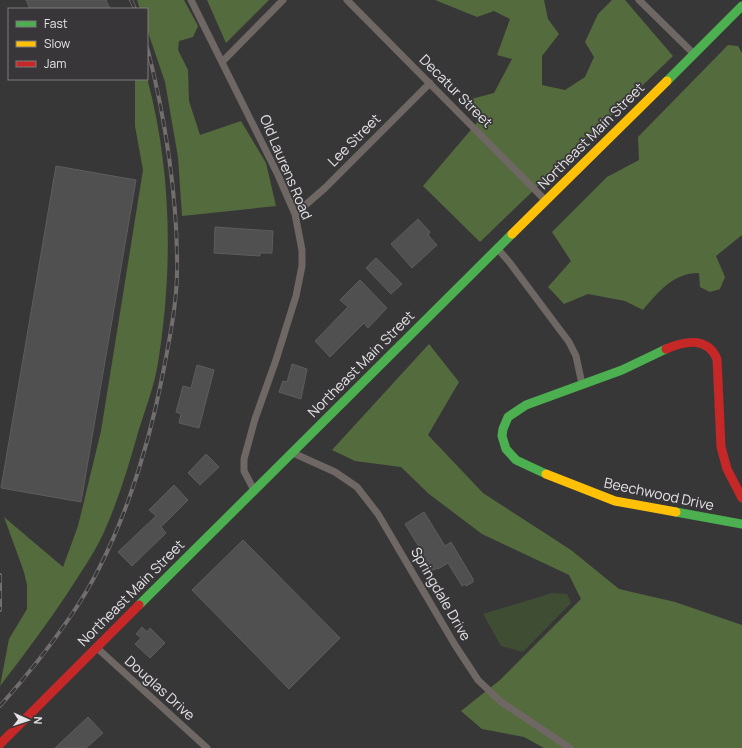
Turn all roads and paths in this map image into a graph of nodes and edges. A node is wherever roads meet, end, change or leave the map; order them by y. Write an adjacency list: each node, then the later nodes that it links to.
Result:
1 (191, 0): 7 (street, Old Laurens Road)
2 (283, 0): 7 (street)
3 (347, 0): 8 (street, Decatur Street)
4 (639, 0): 6 (street)
5 (742, 6): 6 (main road, Northeast Main Street)
6 (694, 54): 9 (main road, Northeast Main Street)
7 (223, 60): 10 (street, Old Laurens Road)
8 (430, 83): 9 (street, Decatur Street); 10 (street, Lee Street)
9 (546, 201): 11 (main road, Northeast Main Street)
10 (294, 214): 14 (street, Old Laurens Road)
11 (498, 249): 12 (street); 13 (main road, Northeast Main Street)
12 (582, 384): 15 (main road, Beechwood Drive); 16 (main road, Beechwood Drive)
13 (292, 452): 14 (main road, Northeast Main Street); 20 (street, Springdale Drive)
14 (254, 490): 17 (main road, Northeast Main Street)
15 (742, 498)
16 (742, 524)
17 (96, 647): 18 (main road, Northeast Main Street); 19 (street, Douglas Drive)
18 (0, 744)
19 (206, 748)
20 (570, 748)

